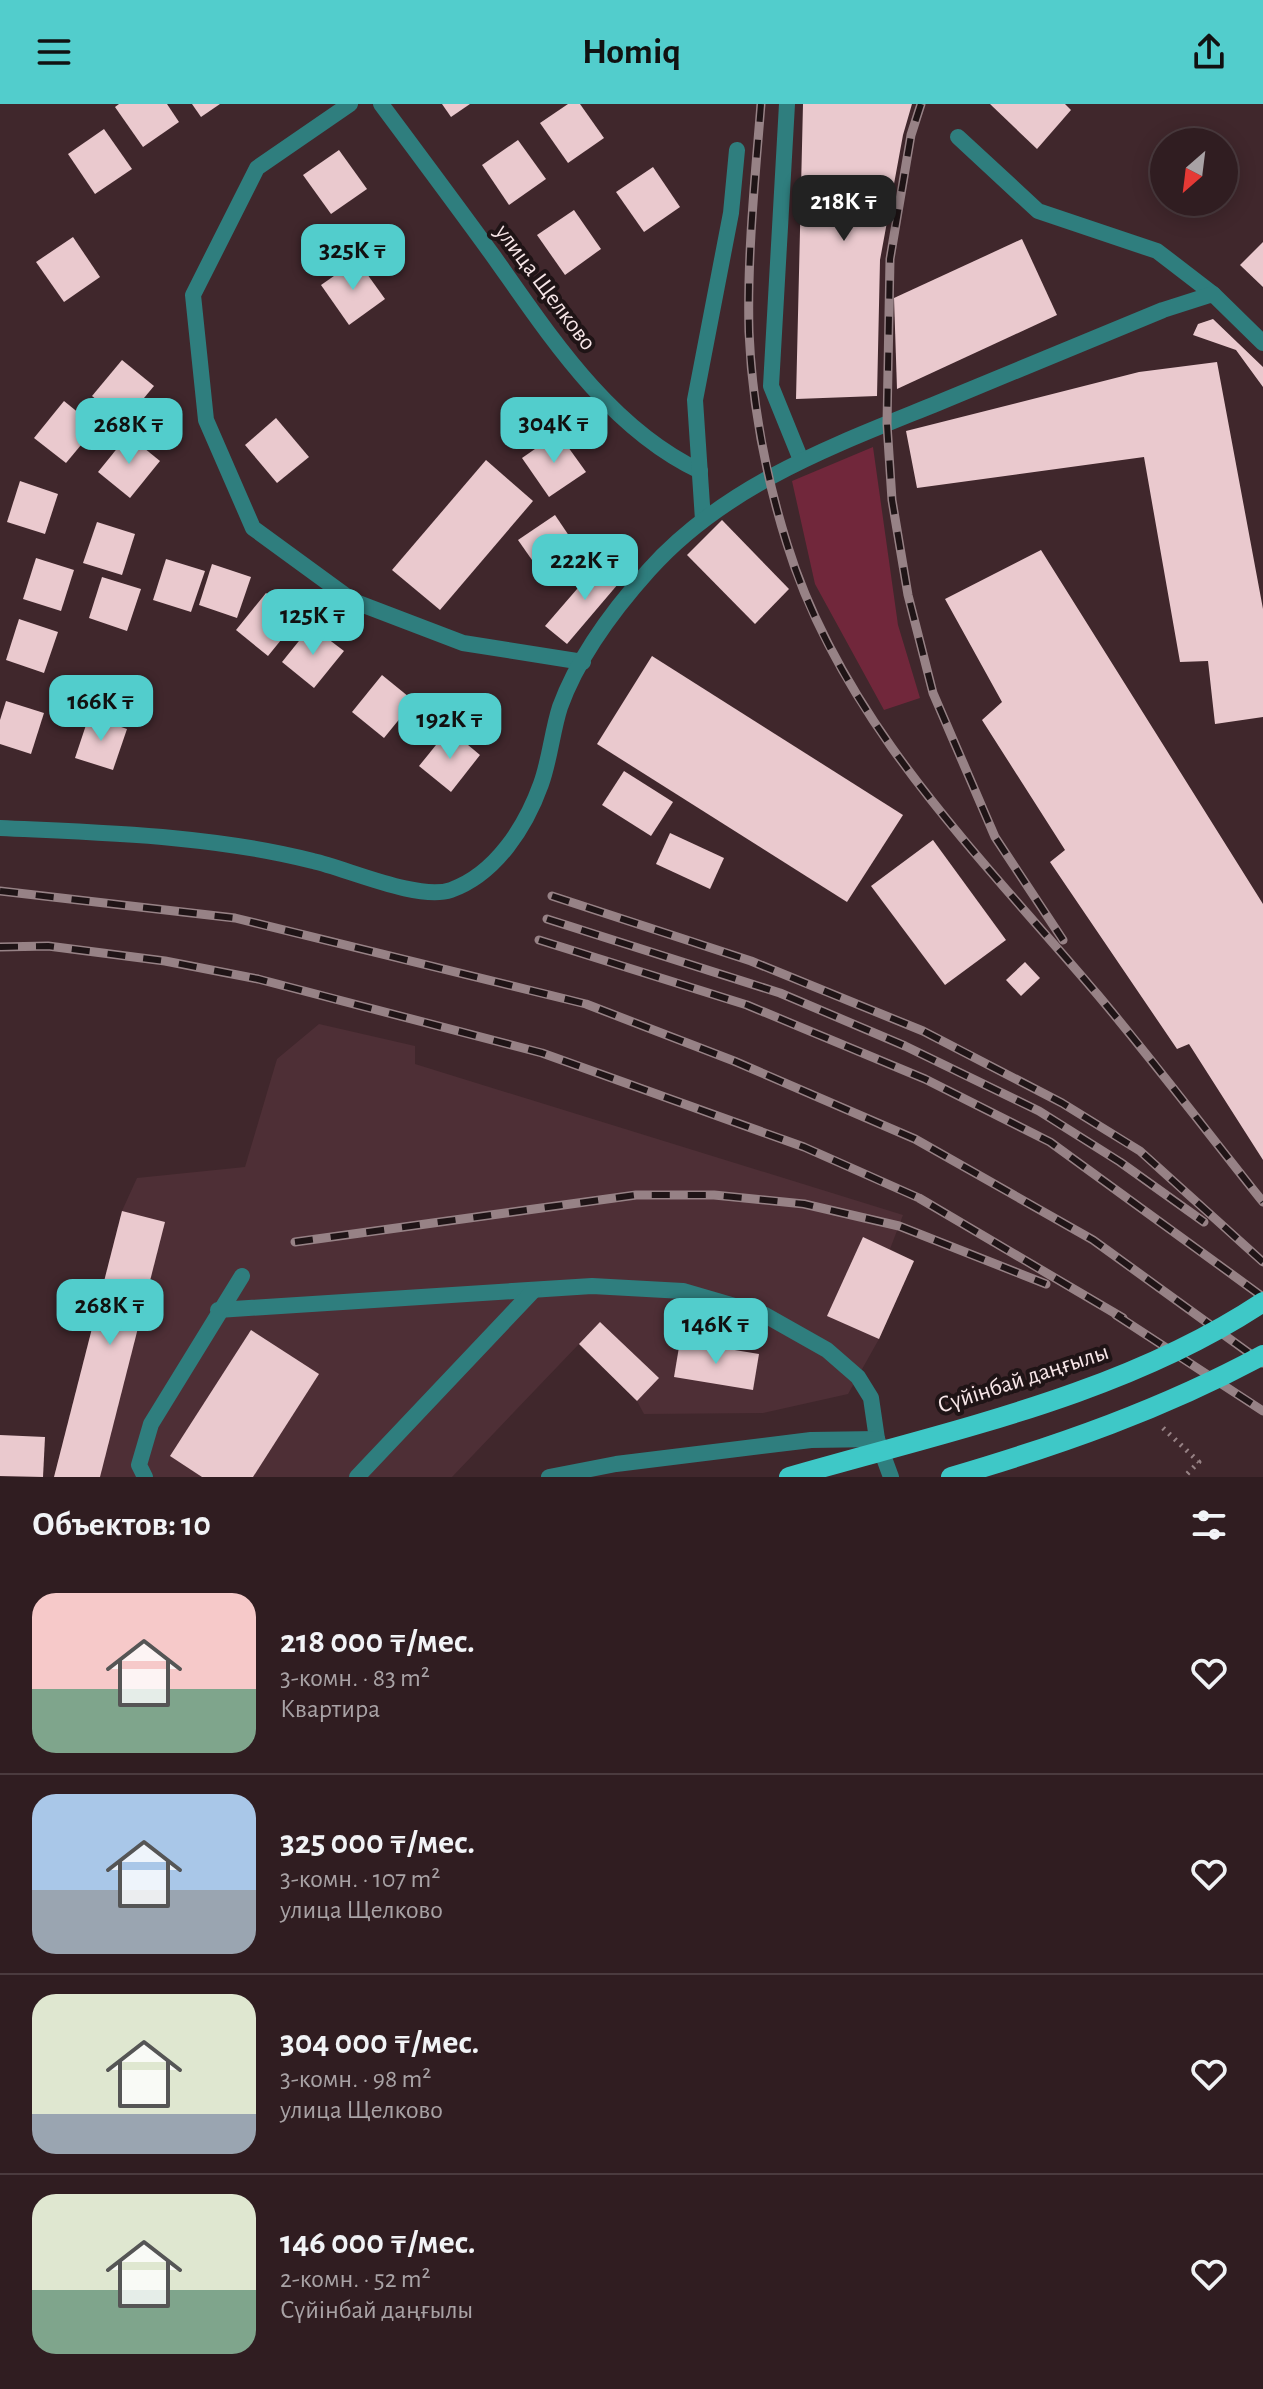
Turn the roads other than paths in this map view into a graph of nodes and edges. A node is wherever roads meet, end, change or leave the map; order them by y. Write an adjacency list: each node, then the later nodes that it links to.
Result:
1 (350, 104): 11 (street)
2 (381, 104): 9 (street, улица Щелково)
3 (787, 104): 8 (street)
4 (958, 137): 6 (street)
5 (737, 150): 9 (street)
6 (1213, 294): 7 (street); 8 (street)
7 (1263, 343)
8 (801, 460): 10 (street)
9 (700, 471): 10 (street)
10 (703, 520): 11 (street)
11 (583, 662): 12 (street)
12 (0, 828)
13 (242, 1276): 16 (street)
14 (534, 1290): 16 (street); 18 (street); 20 (street)
15 (1263, 1302): 22 (main road, Сүйінбай даңғылы, bridge)
16 (218, 1310): 19 (street)
17 (1263, 1355): 24 (main road, bridge)
18 (877, 1439): 21 (street); 23 (street)
19 (145, 1477)
20 (357, 1477)
21 (549, 1477)
22 (789, 1477)
23 (891, 1477)
24 (951, 1477)

